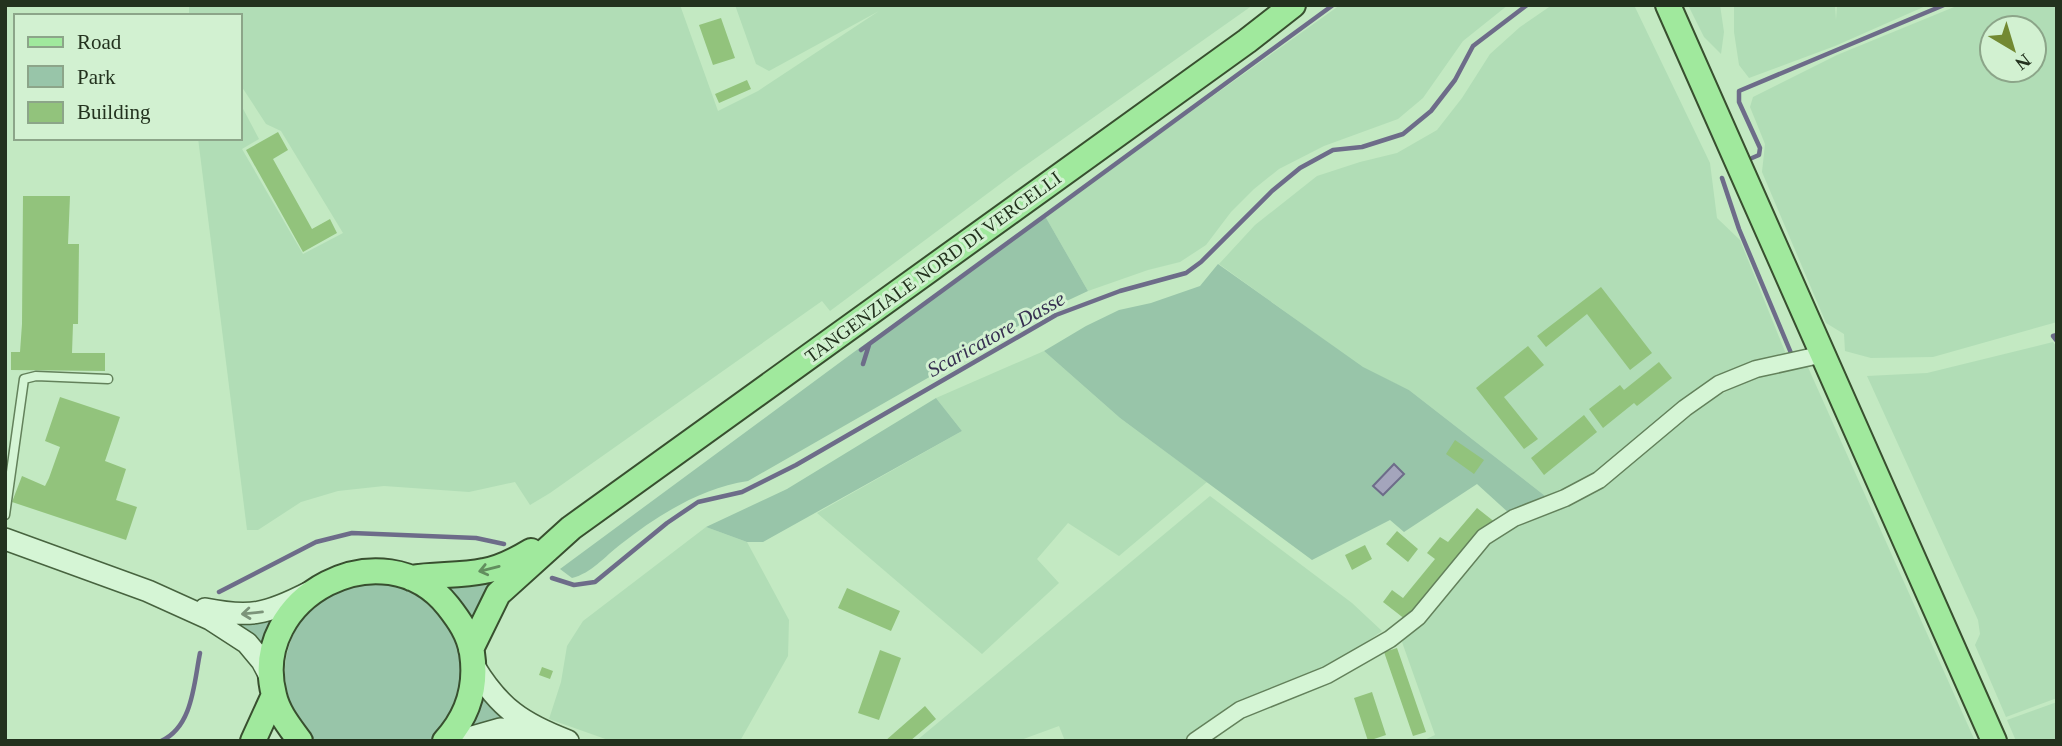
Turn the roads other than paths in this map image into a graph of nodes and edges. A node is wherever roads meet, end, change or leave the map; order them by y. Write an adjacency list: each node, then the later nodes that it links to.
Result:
1 (1293, 5): 6 (main road, TANGENZIALE NORD DI VERCELLI)
2 (1668, 5): 3 (main road)
3 (1824, 354): 19 (street); 20 (main road)
4 (108, 379): 5 (lane)
5 (5, 515)
6 (571, 528): 8 (main road, TANGENZIALE NORD DI VERCELLI, one-way to 8); 11 (main road, TANGENZIALE NORD DI VERCELLI)
7 (5, 540): 10 (main road)
8 (411, 578): 9 (main road, TANGENZIALE NORD DI VERCELLI); 11 (main road, TANGENZIALE NORD DI VERCELLI)
9 (315, 589): 10 (main road, one-way to 10); 12 (main road, TANGENZIALE NORD DI VERCELLI)
10 (172, 603): 12 (main road)
11 (473, 657): 13 (main road); 16 (main road, TANGENZIALE NORD DI VERCELLI)
12 (273, 687): 14 (main road, TANGENZIALE NORD DI VERCELLI); 15 (main road)
13 (547, 733): 17 (main road); 18 (main road)
14 (253, 741)
15 (300, 741)
16 (445, 741)
17 (458, 741)
18 (568, 741)
19 (1195, 741)
20 (1994, 741)

